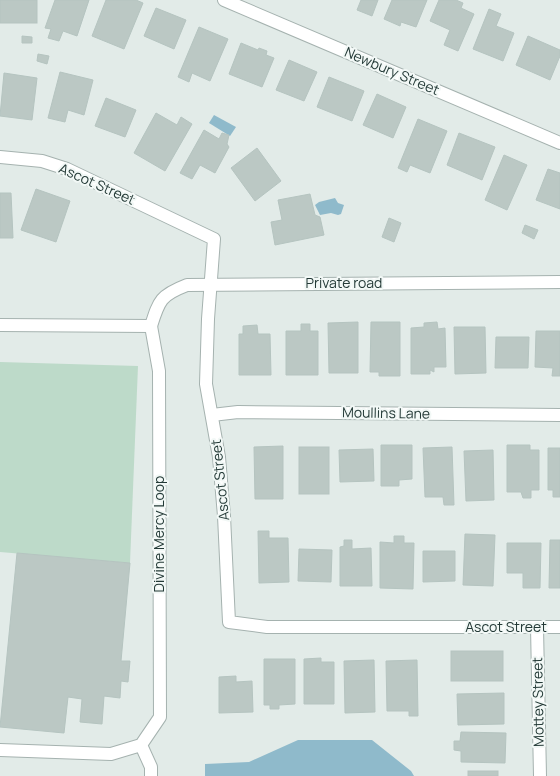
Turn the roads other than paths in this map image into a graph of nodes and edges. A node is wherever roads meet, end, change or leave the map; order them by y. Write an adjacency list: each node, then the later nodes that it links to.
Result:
1 (224, 0): 2 (street, Newbury Street)
2 (560, 143)
3 (0, 157): 5 (street, Ascot Street)
4 (560, 282): 5 (street, Private road)
5 (211, 284): 7 (street, Private road); 8 (street, Ascot Street)
6 (0, 325): 7 (street)
7 (151, 326): 12 (street, Divine Mercy Loop)
8 (212, 415): 9 (street, Moullins Lane); 10 (street, Ascot Street)
9 (560, 415)
10 (537, 627): 11 (street, Ascot Street); 15 (street, Mottey Street)
11 (560, 627)
12 (141, 745): 13 (street); 14 (street)
13 (0, 750)
14 (151, 776)
15 (540, 776)

